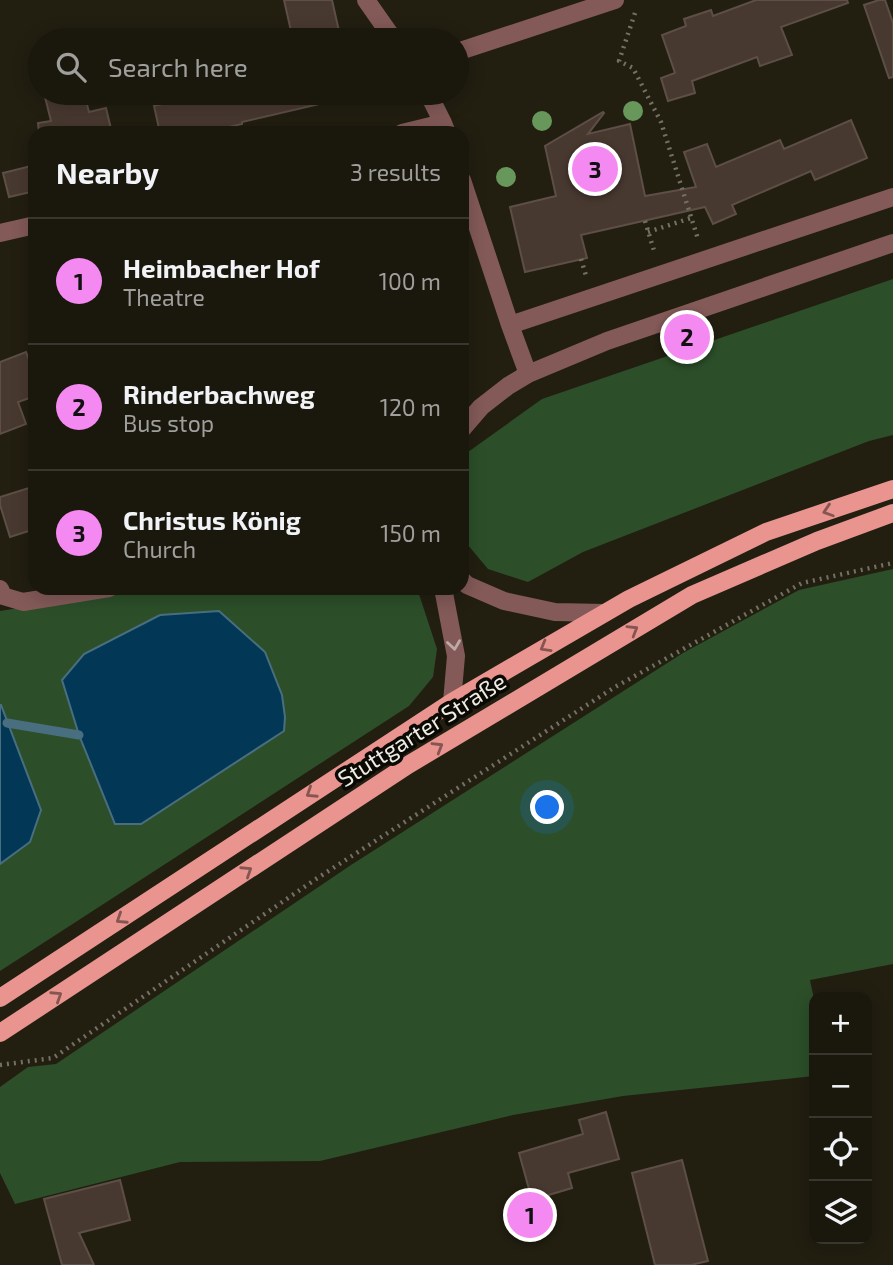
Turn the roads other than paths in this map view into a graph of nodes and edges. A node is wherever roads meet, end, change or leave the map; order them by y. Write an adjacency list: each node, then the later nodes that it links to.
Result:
1 (366, 0): 3 (street)
2 (615, 0): 4 (street)
3 (386, 28)
4 (469, 48)
5 (434, 105): 6 (street)
6 (444, 126)
7 (893, 197): 12 (street)
8 (469, 201): 12 (street)
9 (28, 227): 10 (street)
10 (0, 233)
11 (893, 243): 13 (street)
12 (510, 325): 13 (street)
13 (528, 374): 14 (street)
14 (469, 421)
15 (893, 489): 21 (main road, Stuttgarter Straße, one-way to 21)
16 (888, 517): 24 (main road, Stuttgarter Straße, one-way to 16)
17 (469, 586): 21 (street)
18 (0, 589): 19 (street)
19 (66, 595)
20 (444, 595): 22 (street, one-way to 22)
21 (604, 613): 22 (main road, Stuttgarter Straße, one-way to 22)
22 (452, 702): 23 (main road, Stuttgarter Straße, one-way to 23)
23 (0, 998)
24 (0, 1033)

